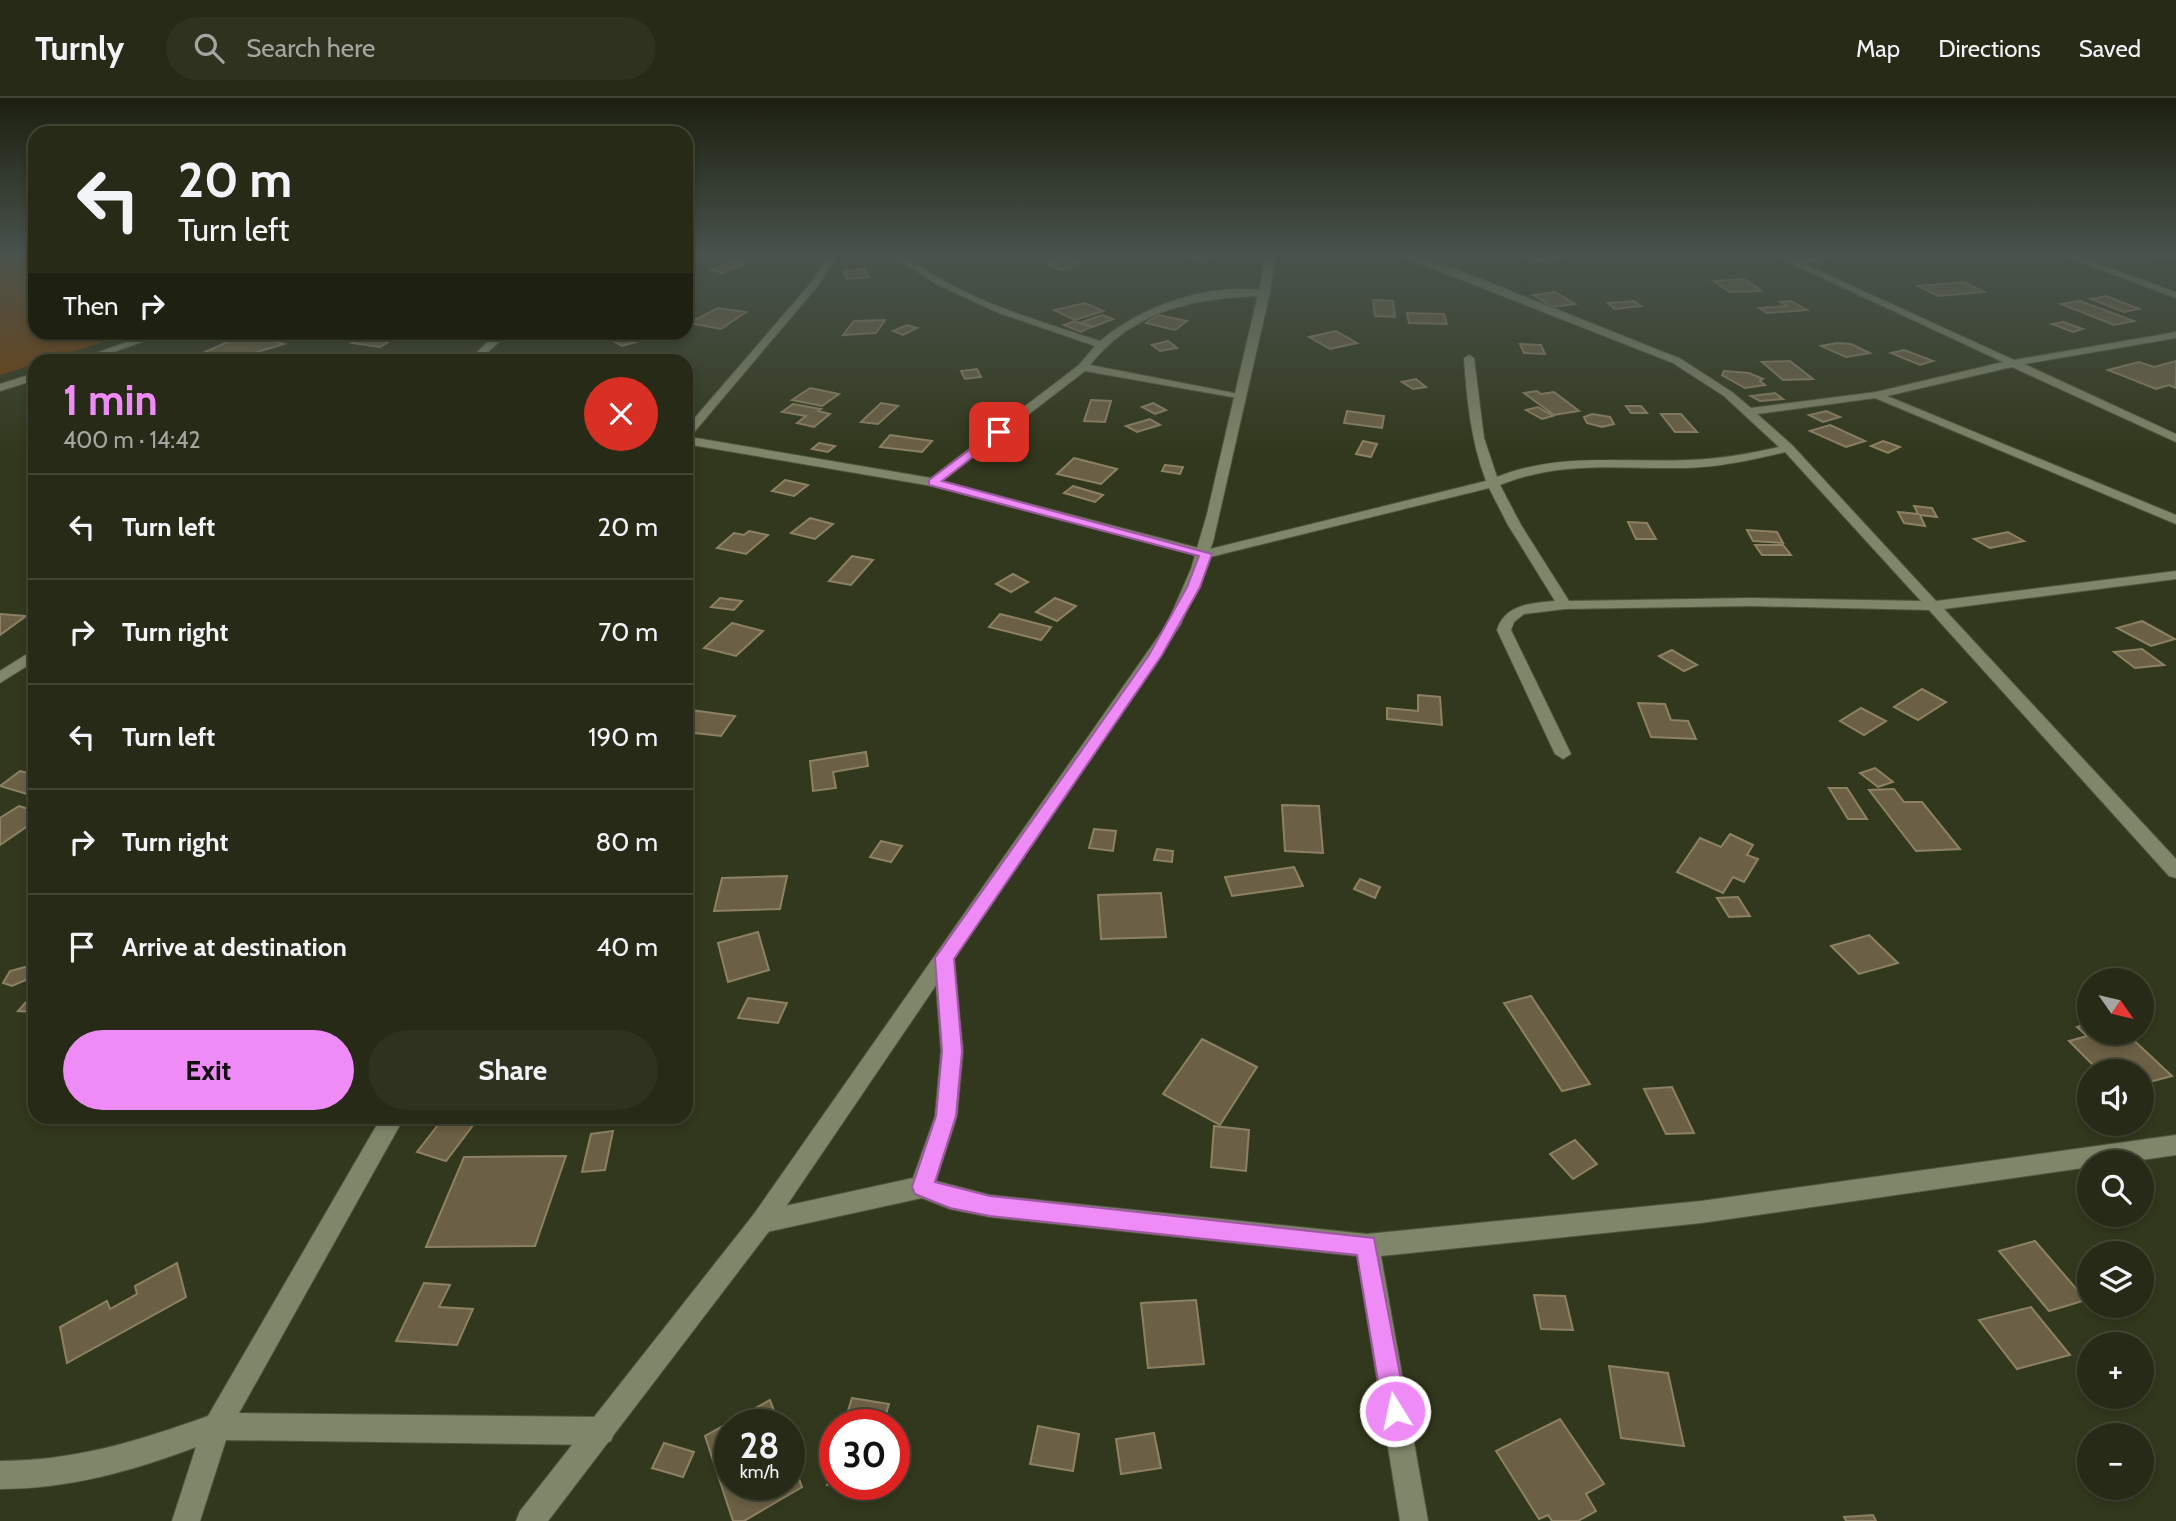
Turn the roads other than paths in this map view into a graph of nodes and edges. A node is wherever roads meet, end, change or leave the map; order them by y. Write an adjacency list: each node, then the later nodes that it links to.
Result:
1 (783, 321): 21 (street)
2 (1032, 321): 10 (street)
3 (1130, 321): 10 (street)
4 (1259, 321): 19 (street)
5 (1578, 321): 20 (street)
6 (1923, 321): 14 (street)
7 (2176, 335): 14 (street)
8 (141, 340): 11 (street)
9 (495, 340): 12 (street)
10 (1101, 345): 15 (street)
11 (100, 354)
12 (480, 354)
13 (1469, 358): 26 (street)
14 (2014, 363): 18 (street); 22 (street)
15 (1083, 367): 19 (street); 25 (street)
16 (28, 378): 17 (street)
17 (0, 388)
18 (1876, 395): 20 (street); 27 (street)
19 (1239, 397): 28 (street)
20 (1748, 412): 24 (street)
21 (693, 430)
22 (2176, 438)
23 (693, 439): 25 (street)
24 (1788, 448): 26 (street); 31 (street)
25 (933, 482): 28 (street)
26 (1494, 483): 28 (street); 30 (street)
27 (2176, 520)
28 (1206, 554): 36 (street)
29 (2176, 575): 31 (street)
30 (1565, 605): 31 (street); 34 (street)
31 (1931, 606): 35 (street)
32 (28, 659): 33 (street)
33 (0, 678)
34 (1563, 754)
35 (2176, 871)
36 (944, 958): 39 (street); 40 (street)
37 (389, 1124): 42 (street)
38 (2176, 1145): 41 (street)
39 (922, 1187): 40 (street); 41 (street)
40 (762, 1222): 43 (street)
41 (1367, 1246): 47 (street)
42 (217, 1426): 43 (street); 44 (street); 45 (street)
43 (601, 1431): 46 (street)
44 (0, 1475)
45 (186, 1521)
46 (530, 1521)
47 (1414, 1521)

